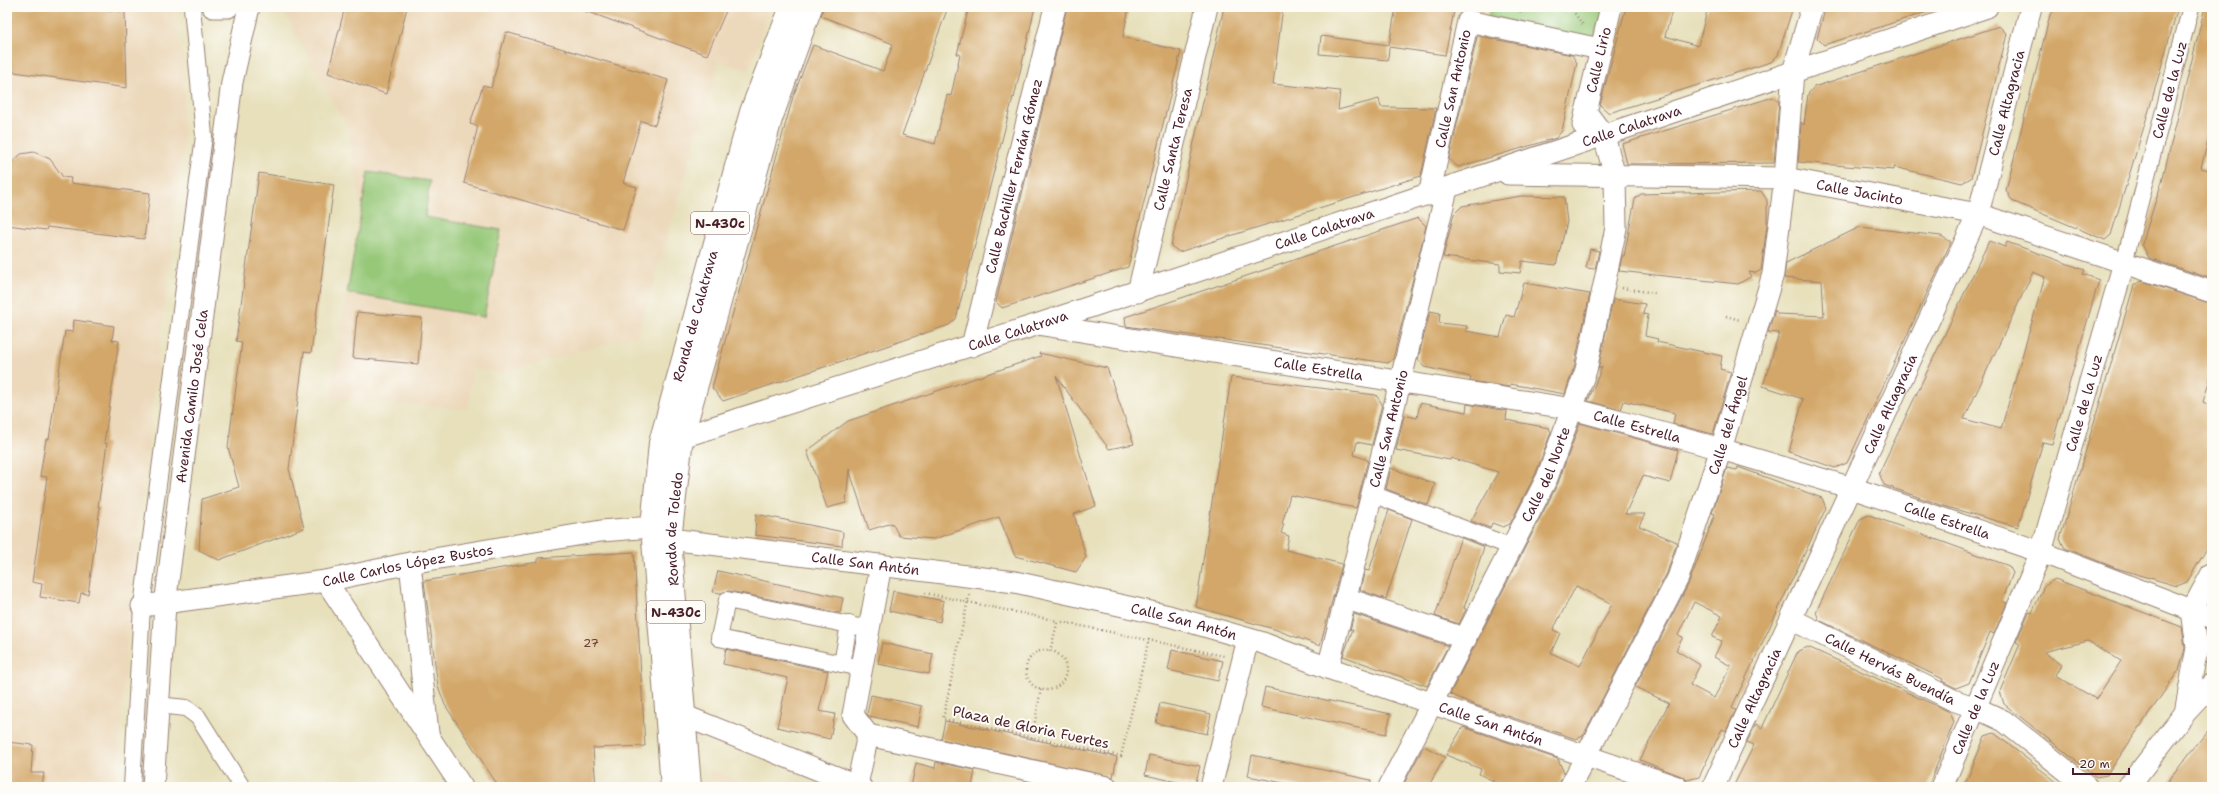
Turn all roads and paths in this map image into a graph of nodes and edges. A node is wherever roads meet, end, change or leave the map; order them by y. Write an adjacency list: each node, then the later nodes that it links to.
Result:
1 (192, 7): 50 (street, Avenida Camilo José Cela)
2 (213, 7): 3 (street)
3 (228, 7)
4 (249, 7): 49 (street, Avenida Camilo José Cela)
5 (791, 7): 36 (highway, Ronda de Calatrava / N-430c)
6 (811, 7): 35 (highway, Ronda de Calatrava / N-430c)
7 (1055, 7): 32 (street, Calle Bachiller Fernán Gómez)
8 (1206, 7): 28 (street, Calle Santa Teresa)
9 (1570, 7): 15 (path)
10 (1611, 7): 16 (street, Calle Lirio)
11 (1812, 7): 17 (street, Calle del Ángel)
12 (1987, 7): 17 (street, Calle Calatrava)
13 (2031, 7): 25 (street, Calle Altagracia)
14 (2191, 7): 26 (street, Calle de la Luz)
15 (1584, 26)
16 (1600, 49): 18 (street, Calle Lirio); 24 (street, Calle San Antonio)
17 (1793, 72): 19 (street, Calle Calatrava); 23 (street, Calle del Ángel)
18 (1586, 112): 19 (street, Calle Lirio); 20 (street, Calle Lirio)
19 (1604, 136): 20 (street, Calle Calatrava); 22 (street, Calle del Norte)
20 (1579, 144): 21 (street, Calle Calatrava)
21 (1494, 173): 22 (street, Calle Jacinto); 24 (street, Calle Calatrava)
22 (1615, 176): 23 (street, Calle Jacinto); 27 (street, Calle del Norte)
23 (1785, 178): 25 (street, Calle Jacinto); 37 (street, Calle del Ángel)
24 (1438, 192): 28 (street, Calle Calatrava); 33 (street, Calle San Antonio)
25 (1978, 214): 26 (street, Calle Jacinto); 38 (street, Calle Altagracia)
26 (2124, 263): 29 (street, Calle Jacinto); 43 (street, Calle de la Luz)
27 (1604, 286): 30 (path); 34 (street, Calle del Norte)
28 (1138, 292): 31 (street, Calle Calatrava)
29 (2212, 292)
30 (1655, 293)
31 (1039, 324): 32 (street, Calle Calatrava); 33 (street, Calle Estrella)
32 (972, 346): 35 (street, Calle Calatrava)
33 (1400, 383): 34 (street, Calle Estrella); 39 (street, Calle San Antonio)
34 (1573, 409): 37 (street, Calle Estrella); 42 (street, Calle del Norte)
35 (682, 438): 36 (street, Calle Calatrava); 41 (highway, Ronda de Toledo / N-430c)
36 (660, 443): 40 (highway, Ronda de Toledo / N-430c)
37 (1721, 449): 38 (street, Calle Estrella); 73 (street, Calle del Ángel)
38 (1852, 488): 43 (street, Calle Estrella); 54 (street, Calle Altagracia)
39 (1372, 494): 42 (street); 48 (street, Calle San Antonio)
40 (652, 527): 41 (street); 44 (street, Calle Carlos López Bustos); 79 (highway, Ronda de Toledo / N-430c)
41 (670, 539): 45 (street, Calle San Antón); 69 (highway, Ronda de Toledo / N-430c)
42 (1512, 547): 58 (street, Calle del Norte)
43 (2041, 552): 51 (street, Calle Estrella); 67 (street, Calle de la Luz)
44 (410, 563): 47 (street, Calle Carlos López Bustos); 71 (street)
45 (881, 565): 55 (street); 57 (street, Calle San Antón)
46 (2212, 573): 51 (street)
47 (326, 581): 49 (street, Calle Carlos López Bustos); 71 (street)
48 (1345, 598): 58 (street); 62 (street, Calle San Antonio)
49 (165, 605): 50 (street, Calle Carlos López Bustos); 66 (street, Avenida Camilo José Cela)
50 (142, 606): 75 (street, Avenida Camilo José Cela)
51 (2192, 610): 52 (street, Calle Estrella); 68 (street)
52 (2212, 618)
53 (1058, 620): 56 (path, Plaza de Gloria Fuertes); 59 (path); 72 (path, Plaza de Gloria Fuertes)
54 (1791, 620): 67 (street, Calle Hervás Buendía); 86 (street, Calle Altagracia)
55 (859, 627): 61 (street); 61 (street)
56 (1149, 639): 60 (path); 72 (path, Plaza de Gloria Fuertes)
57 (1248, 639): 60 (street); 62 (street, Calle San Antón)
58 (1466, 639): 65 (street, Calle del Norte)
59 (1050, 651): 64 (path); 64 (path)
60 (1243, 660): 82 (street)
61 (852, 666): 70 (street)
62 (1328, 668): 65 (street, Calle San Antón)
63 (2212, 684): 68 (street)
64 (1041, 689): 72 (path)
65 (1432, 704): 73 (street, Calle San Antón); 83 (street, Calle del Norte)
66 (157, 705): 76 (street, Avenida Camilo José Cela); 77 (street)
67 (1976, 708): 87 (street, Calle de la Luz); 88 (street, Calle Hervás Buendía)
68 (2185, 713): 89 (street)
69 (685, 716): 74 (street); 80 (highway, Ronda de Toledo / N-430c)
70 (868, 735): 74 (street); 81 (street)
71 (428, 737): 78 (street)
72 (1032, 738)
73 (1585, 756): 84 (street, Calle del Ángel); 85 (street, Calle San Antón)
74 (859, 786)
75 (132, 787)
76 (152, 787)
77 (242, 787)
78 (462, 787)
79 (672, 787)
80 (690, 787)
81 (1107, 787)
82 (1211, 787)
83 (1389, 787)
84 (1570, 787)
85 (1677, 787)
86 (1713, 787)
87 (1942, 787)
88 (2087, 787)
89 (2128, 787)

